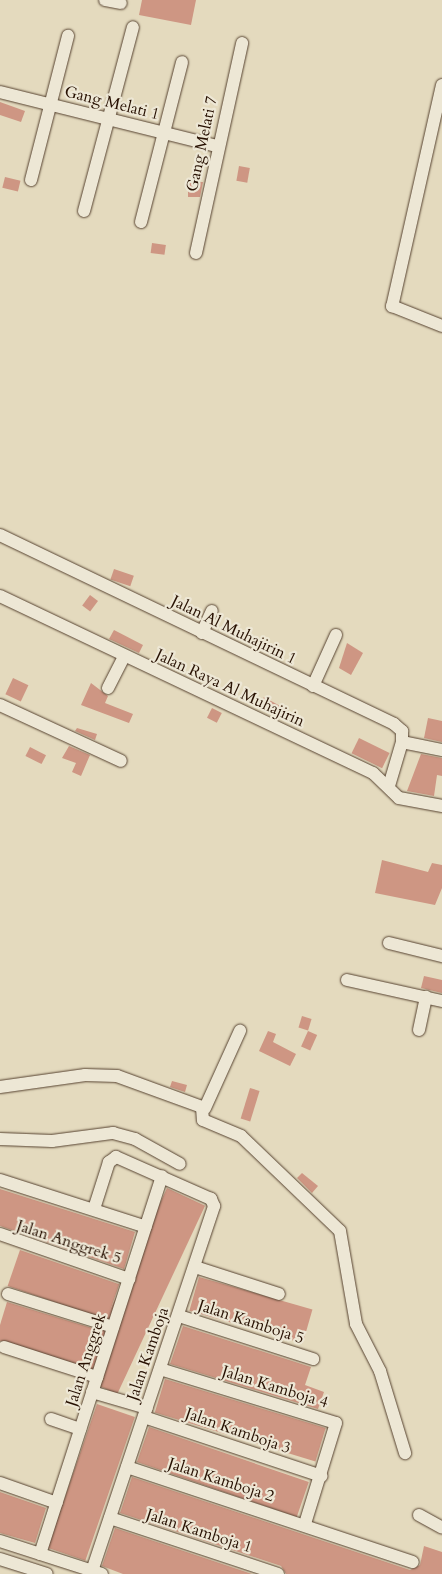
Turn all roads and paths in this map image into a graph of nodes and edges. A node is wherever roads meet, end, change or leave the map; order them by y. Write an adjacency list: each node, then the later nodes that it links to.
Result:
1 (105, 0): 2 (street)
2 (121, 3)
3 (133, 27): 10 (street)
4 (68, 36): 9 (street)
5 (242, 43): 12 (street, Gang Melati 7)
6 (182, 62): 11 (street)
7 (442, 85): 17 (street)
8 (0, 92): 9 (street, Gang Melati 1)
9 (49, 104): 10 (street, Gang Melati 1); 13 (street)
10 (108, 119): 11 (street, Gang Melati 1); 14 (street)
11 (163, 132): 12 (street, Gang Melati 1); 15 (street)
12 (217, 146): 16 (street, Gang Melati 7)
13 (31, 180)
14 (84, 211)
15 (141, 222)
16 (196, 253)
17 (442, 326)
18 (0, 536): 21 (street, Jalan Al Muhajirin 1)
19 (0, 596): 23 (street, Jalan Raya Al Muhajirin)
20 (212, 611): 21 (street)
21 (202, 633): 24 (street, Jalan Al Muhajirin 1)
22 (336, 636): 24 (street)
23 (124, 656): 25 (street); 30 (street, Jalan Raya Al Muhajirin)
24 (312, 686): 27 (street, Jalan Al Muhajirin 1)
25 (108, 688)
26 (0, 705): 29 (street)
27 (402, 742): 28 (street); 30 (street)
28 (442, 750)
29 (121, 761)
30 (389, 786): 31 (street, Jalan Raya Al Muhajirin)
31 (442, 806)
32 (389, 943): 33 (street)
33 (442, 956)
34 (347, 980): 35 (street)
35 (426, 997): 36 (street); 37 (street)
36 (442, 1001)
37 (419, 1030)
38 (240, 1031): 40 (street)
39 (0, 1087): 40 (street)
40 (205, 1108): 62 (street)
41 (0, 1139): 42 (street)
42 (180, 1164)
43 (162, 1176): 45 (street); 46 (street, Jalan Anggrek); 48 (street, Jalan Kamboja)
44 (0, 1180): 45 (street)
45 (94, 1209): 46 (street)
46 (146, 1227): 49 (street, Jalan Anggrek)
47 (0, 1234): 49 (street, Jalan Anggrek 5)
48 (195, 1267): 51 (street); 52 (street, Jalan Kamboja)
49 (129, 1279): 53 (street, Jalan Anggrek)
50 (8, 1294): 53 (street)
51 (279, 1294)
52 (178, 1316): 55 (street, Jalan Kamboja 5); 56 (street, Jalan Kamboja)
53 (113, 1328): 57 (street, Jalan Anggrek)
54 (4, 1346): 57 (street)
55 (313, 1359)
56 (160, 1369): 59 (street, Jalan Kamboja); 64 (street, Jalan Kamboja 4)
57 (97, 1377): 58 (street, Jalan Anggrek)
58 (92, 1392): 59 (street, Jalan Kamboja 3); 61 (street, Jalan Anggrek)
59 (146, 1412): 63 (street, Jalan Kamboja); 64 (street, Jalan Kamboja 3)
60 (51, 1419): 61 (street)
61 (80, 1429): 66 (street, Jalan Anggrek)
62 (406, 1453)
63 (127, 1467): 68 (street, Jalan Kamboja); 69 (street, Jalan Kamboja 2)
64 (321, 1476): 69 (street, Jalan Kamboja 4)
65 (0, 1482): 66 (street)
66 (57, 1502): 72 (street, Jalan Anggrek)
67 (419, 1515): 70 (street)
68 (110, 1518): 75 (street, Jalan Kamboja); 77 (street, Jalan Kamboja 1)
69 (305, 1524): 74 (street, Jalan Kamboja 2)
70 (442, 1528)
71 (0, 1541): 72 (street)
72 (40, 1554): 75 (street)
73 (0, 1559): 76 (street)
74 (412, 1564)
75 (97, 1572)
76 (47, 1574)
77 (278, 1574)

